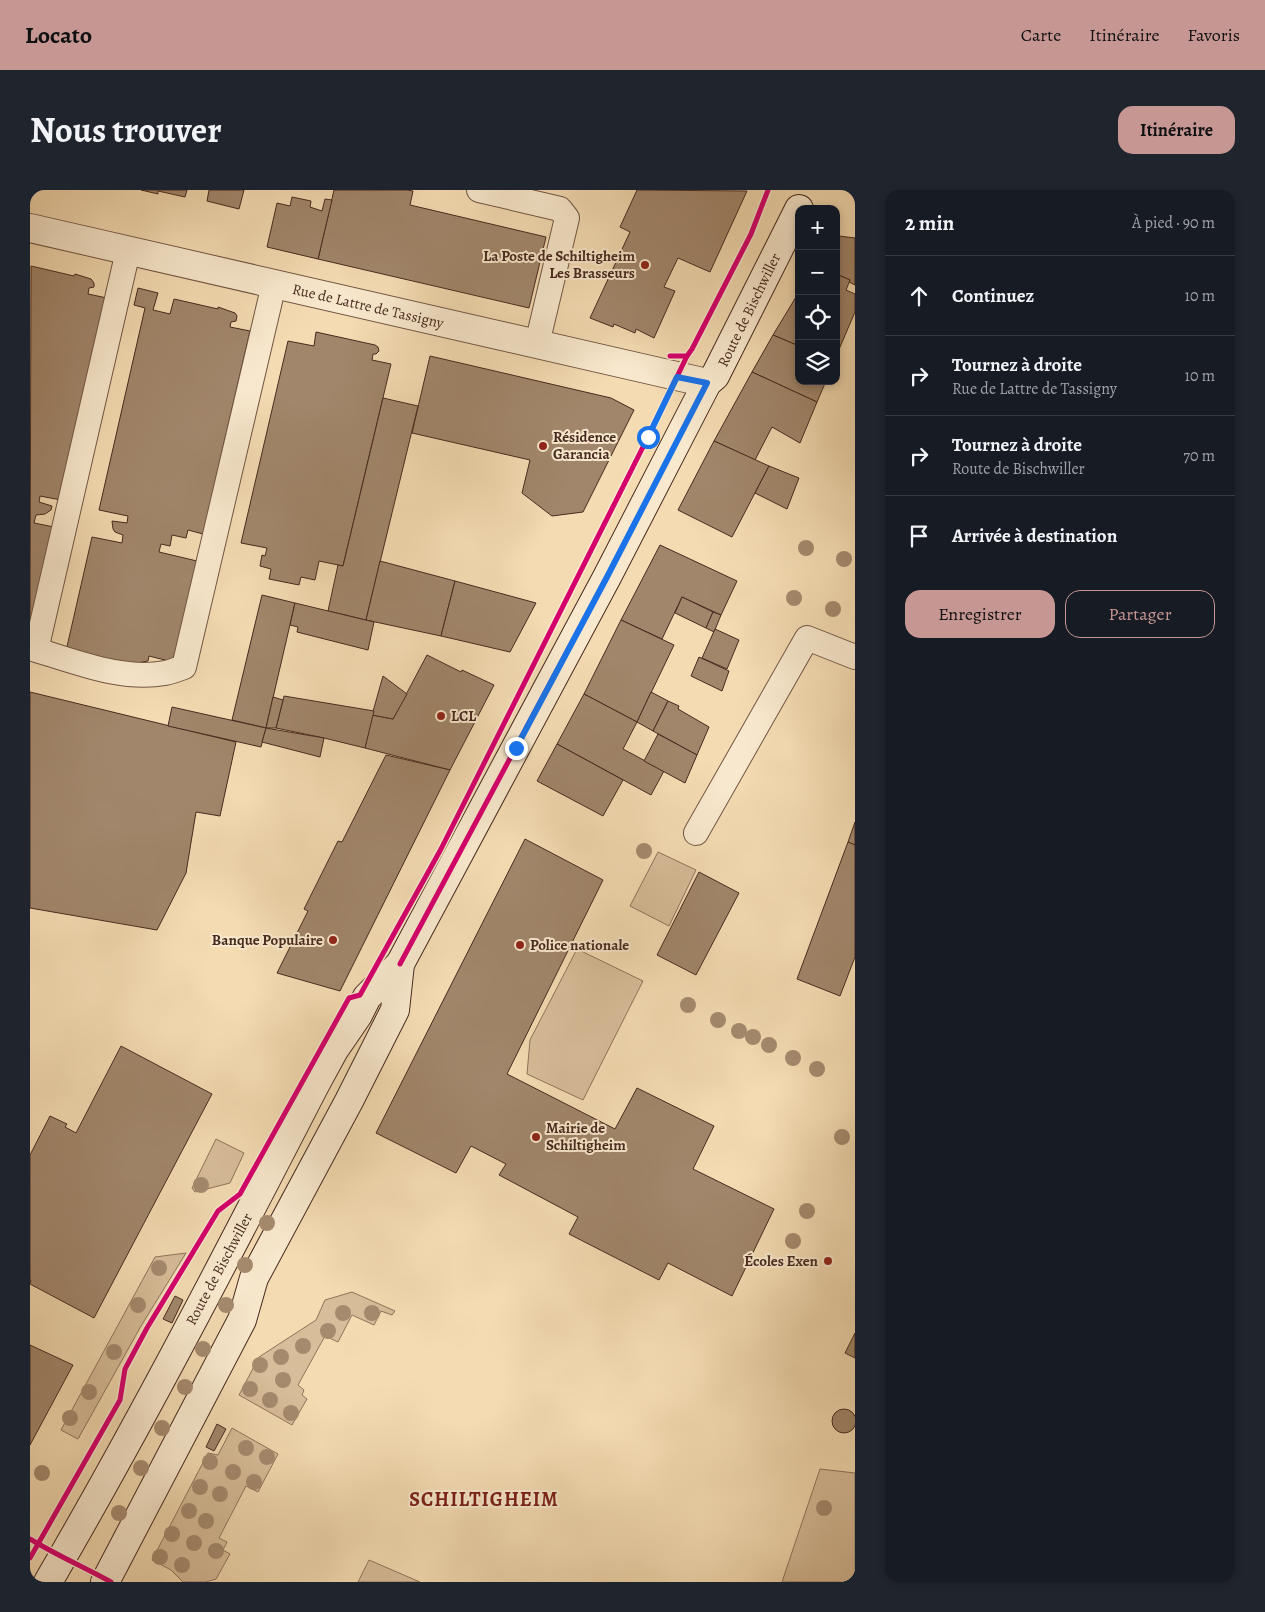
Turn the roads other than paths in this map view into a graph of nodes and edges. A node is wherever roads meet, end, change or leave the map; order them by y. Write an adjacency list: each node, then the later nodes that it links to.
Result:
1 (479, 190): 8 (lane)
2 (808, 190): 3 (main road, Route de Bischwiller)
3 (801, 205)
4 (795, 217): 9 (main road, Route de Bischwiller)
5 (30, 228): 6 (main road, Rue de Lattre de Tassigny)
6 (128, 251): 7 (main road, Rue de Lattre de Tassigny); 7 (lane)
7 (274, 284): 8 (main road, Rue de Lattre de Tassigny)
8 (537, 344): 9 (main road, Rue de Lattre de Tassigny)
9 (707, 383): 12 (main road, Route de Bischwiller)
10 (855, 657): 11 (lane)
11 (696, 833)
12 (400, 964): 13 (main road, Route de Bischwiller); 14 (main road, Route de Bischwiller)
13 (48, 1582)
14 (105, 1582)

